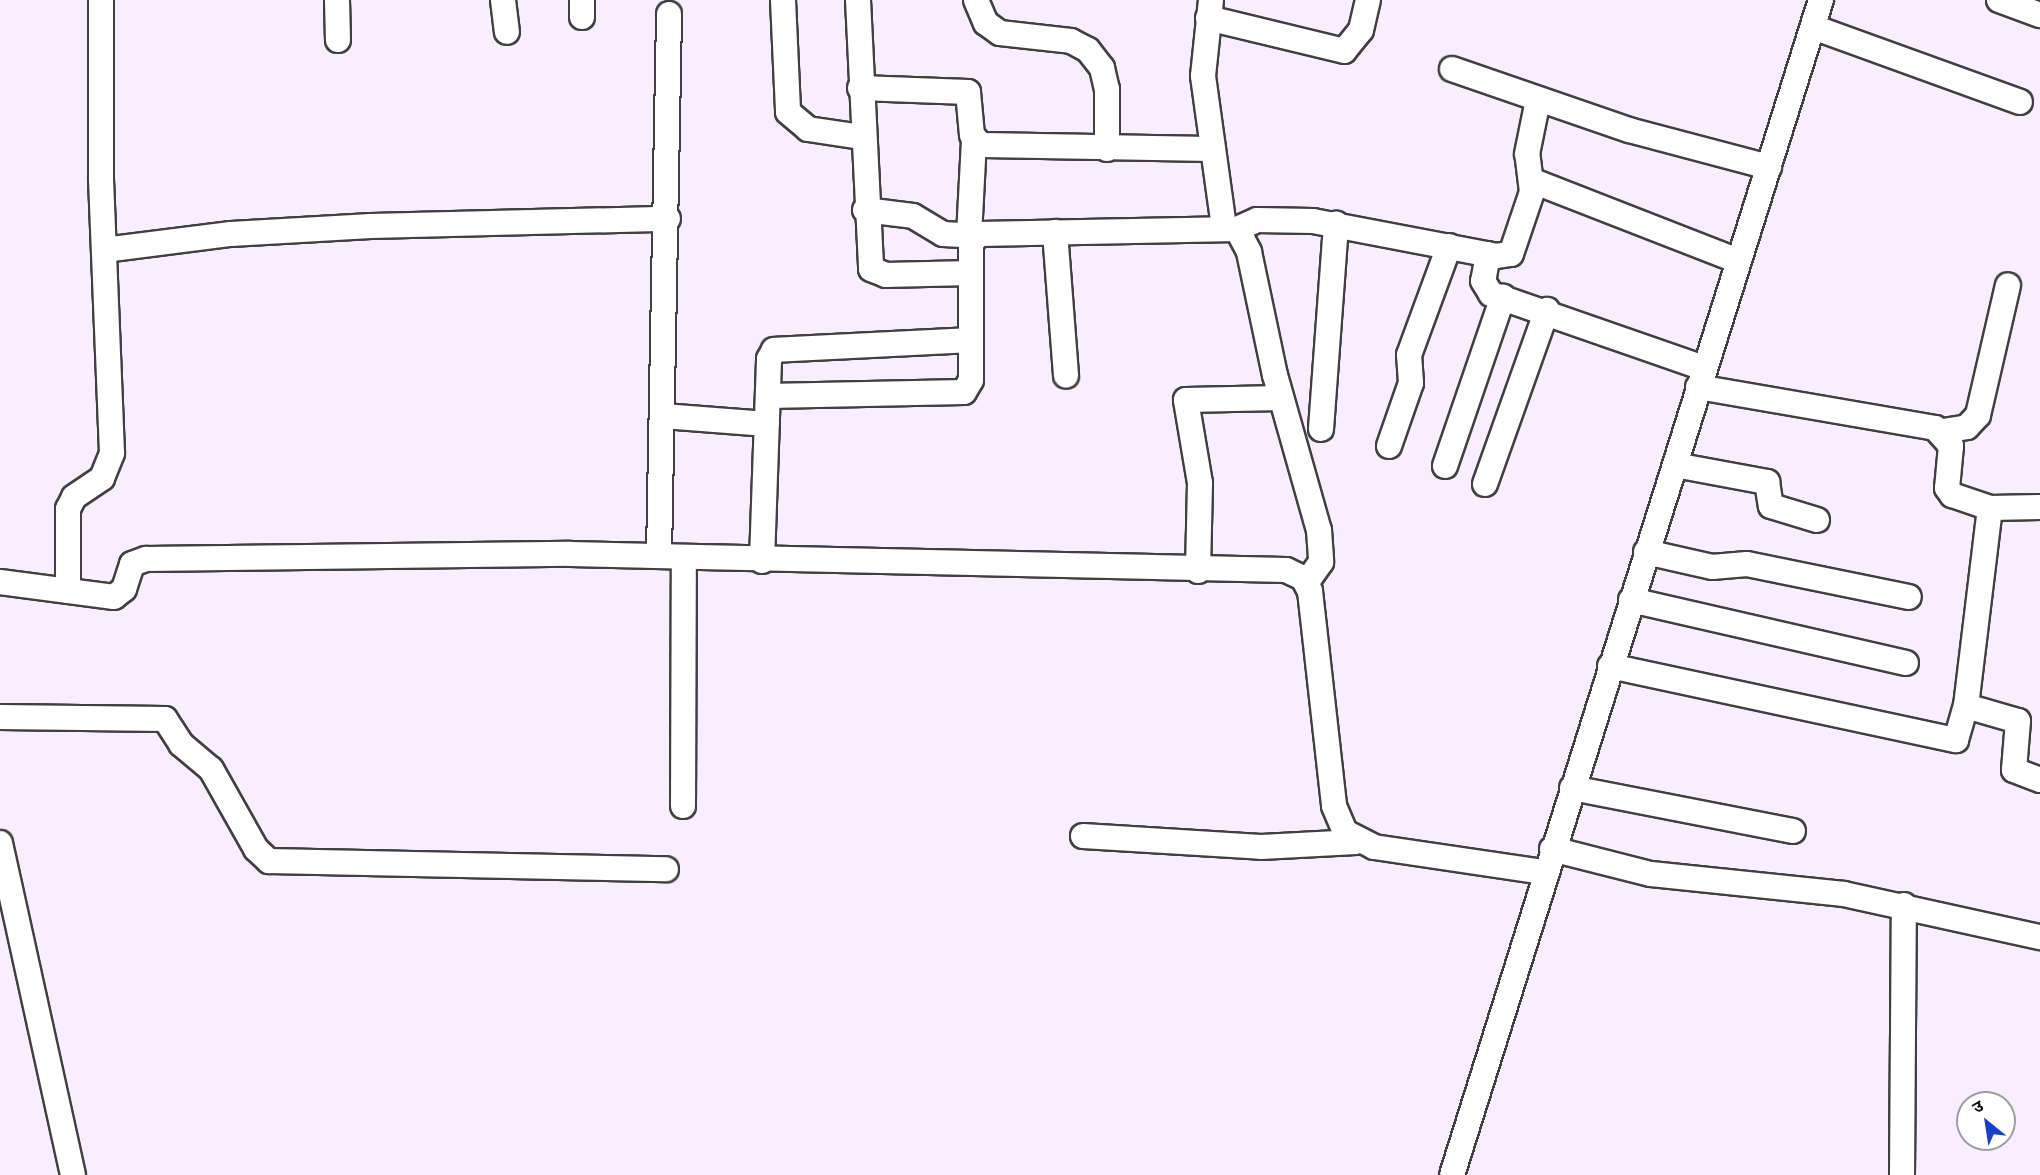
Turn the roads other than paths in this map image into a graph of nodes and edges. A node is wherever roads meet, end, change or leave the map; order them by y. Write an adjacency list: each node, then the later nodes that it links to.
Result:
1 (101, 0): 33 (street)
2 (337, 0): 15 (street)
3 (503, 0): 14 (street)
4 (783, 0): 20 (street)
5 (858, 0): 17 (street)
6 (976, 0): 23 (street)
7 (1368, 0): 10 (street)
8 (1821, 0): 13 (street)
9 (1999, 0): 12 (street)
10 (1210, 9): 22 (street)
11 (669, 14): 27 (street)
12 (2040, 15)
13 (1813, 27): 19 (street); 24 (street)
14 (507, 32)
15 (338, 40)
16 (1452, 69): 18 (street)
17 (860, 88): 20 (street); 21 (street)
18 (1538, 100): 24 (street); 25 (street)
19 (2020, 102)
20 (862, 137): 26 (street)
21 (974, 142): 23 (street); 31 (street)
22 (1213, 148): 23 (street); 29 (street)
23 (1107, 149)
24 (1769, 167): 35 (street)
25 (1533, 181): 34 (street); 35 (street)
26 (866, 210): 31 (street); 36 (street)
27 (668, 219): 33 (street); 45 (street)
28 (1336, 224): 29 (street); 32 (street); 47 (street)
29 (1231, 228): 30 (street); 44 (street)
30 (1055, 232): 31 (street); 41 (street)
31 (972, 236): 36 (street)
32 (1449, 246): 34 (street); 49 (street)
33 (104, 250): 63 (street)
34 (1488, 254): 38 (street)
35 (1738, 261): 42 (street)
36 (970, 273): 40 (street)
37 (2008, 285): 48 (street)
38 (1503, 297): 39 (street); 51 (street)
39 (1547, 310): 42 (street); 52 (street)
40 (970, 340): 43 (street); 43 (street)
41 (1066, 376)
42 (1701, 377): 48 (street); 50 (street)
43 (768, 396): 46 (street)
44 (1281, 398): 60 (street); 62 (street)
45 (663, 416): 46 (street); 57 (street)
46 (767, 424): 59 (street)
47 (1321, 429)
48 (1943, 431): 54 (street)
49 (1389, 446)
50 (1675, 465): 55 (street); 56 (street)
51 (1445, 466)
52 (1485, 484)
53 (2040, 507): 54 (street)
54 (1990, 508): 68 (street)
55 (1817, 520)
56 (1646, 552): 64 (street); 65 (street)
57 (659, 556): 58 (street); 63 (street)
58 (684, 557): 59 (street); 72 (street)
59 (762, 561): 60 (street)
60 (1198, 571): 62 (street)
61 (0, 582): 63 (street)
62 (1306, 582): 75 (street)
63 (68, 591)
64 (1909, 597)
65 (1631, 600): 66 (street); 67 (street)
66 (1906, 663)
67 (1610, 666): 68 (street); 71 (street)
68 (1966, 706): 70 (street)
69 (0, 717): 78 (street)
70 (2040, 780)
71 (1572, 788): 73 (street); 77 (street)
72 (683, 806)
73 (1793, 831)
74 (1083, 836): 75 (street)
75 (1356, 842): 79 (street)
76 (0, 843): 82 (street)
77 (1552, 849): 79 (street); 80 (street)
78 (666, 869)
79 (1544, 872): 83 (street)
80 (1904, 905): 81 (street); 84 (street)
81 (2040, 937)
82 (73, 1175)
83 (1452, 1175)
84 (1902, 1175)

